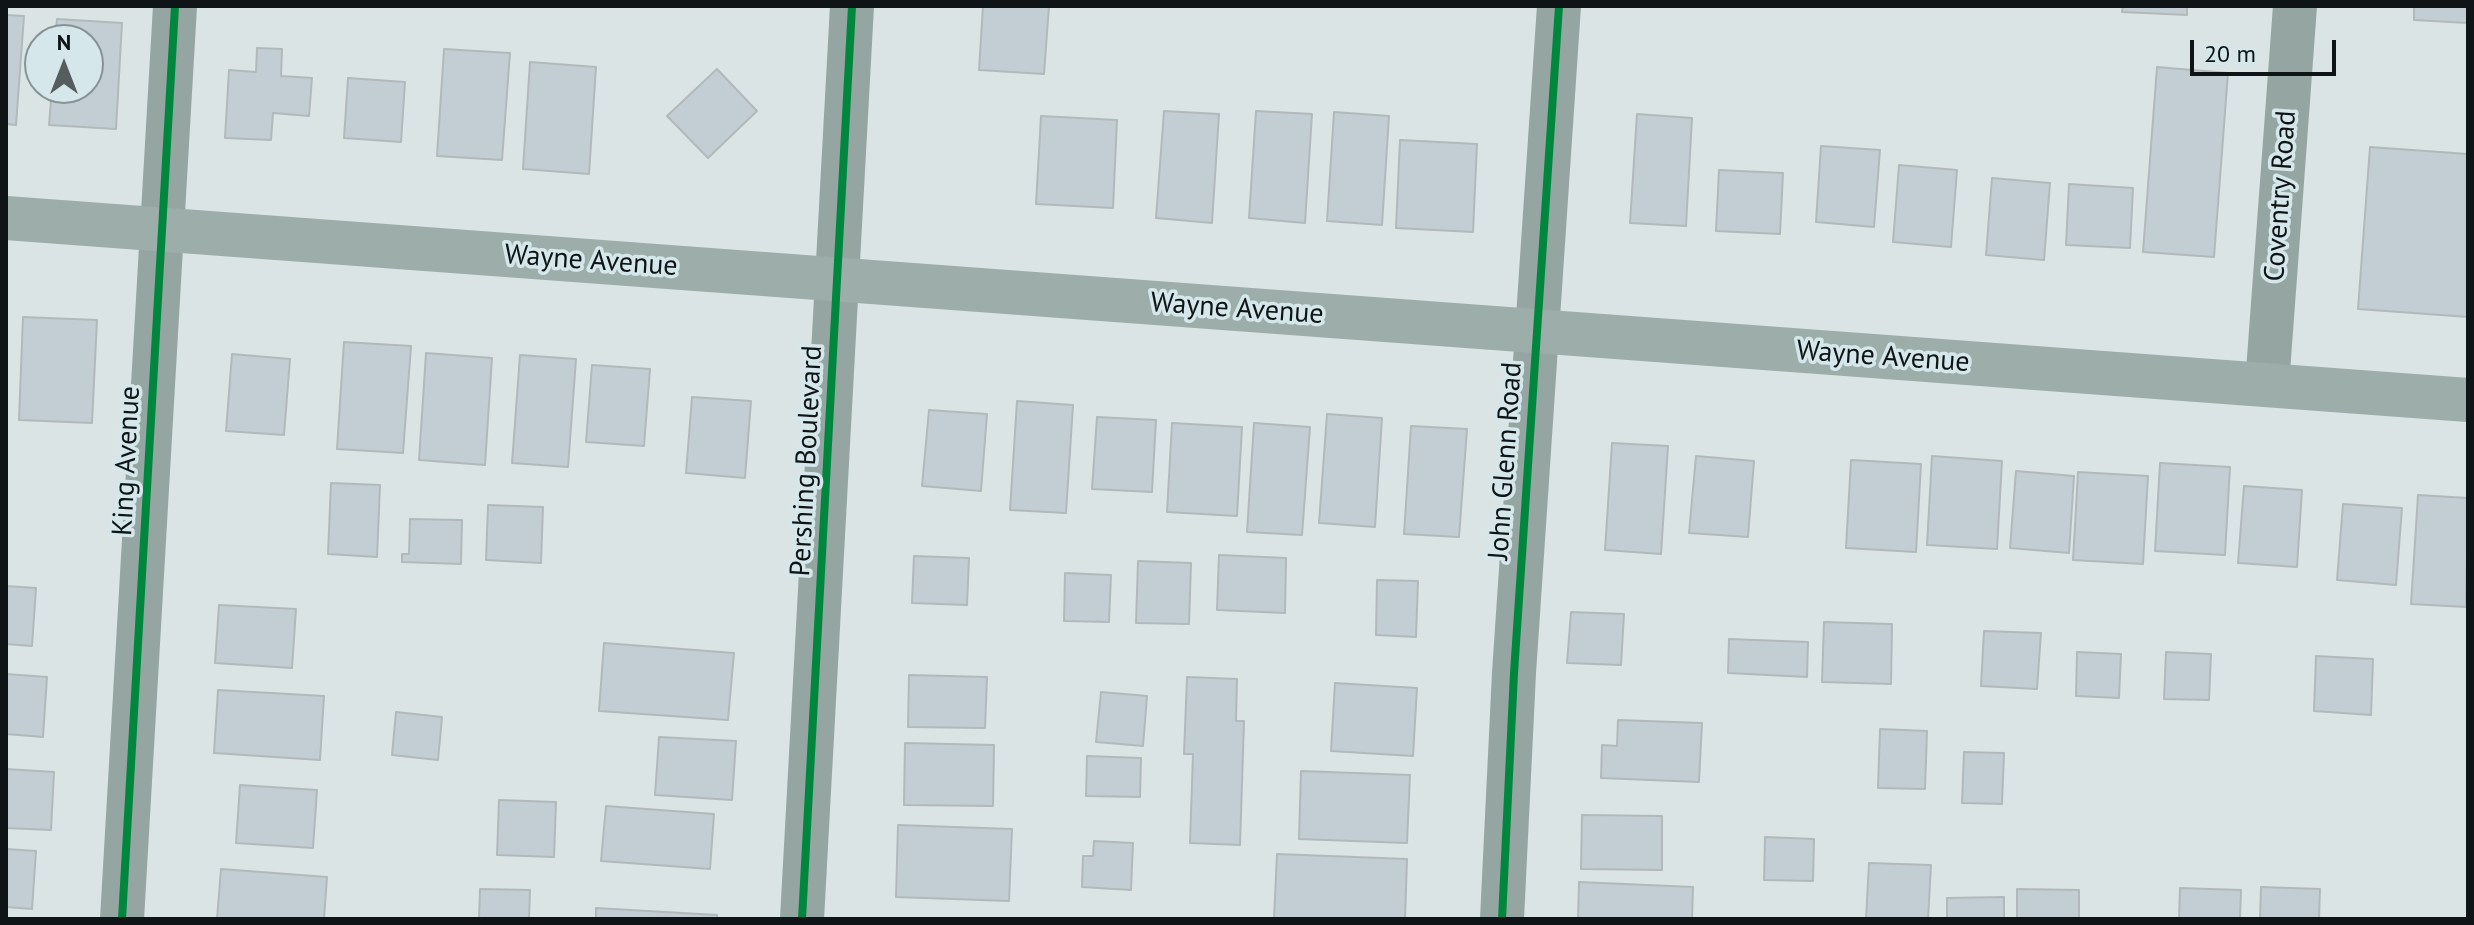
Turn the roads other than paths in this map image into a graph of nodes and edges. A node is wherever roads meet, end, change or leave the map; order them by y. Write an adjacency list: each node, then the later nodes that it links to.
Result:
1 (175, 6): 6 (street, King Avenue)
2 (852, 6): 7 (street, Pershing Boulevard)
3 (1559, 6): 8 (street, John Glenn Road)
4 (2295, 6): 9 (street, Coventry Road)
5 (6, 218): 6 (main road, Wayne Avenue)
6 (162, 229): 7 (main road, Wayne Avenue); 11 (street, King Avenue)
7 (839, 280): 8 (main road, Wayne Avenue); 12 (street, Pershing Boulevard)
8 (1536, 331): 9 (main road, Wayne Avenue); 13 (street, John Glenn Road)
9 (2267, 385): 10 (main road, Wayne Avenue)
10 (2468, 400)
11 (122, 919)
12 (802, 919)
13 (1502, 919)

